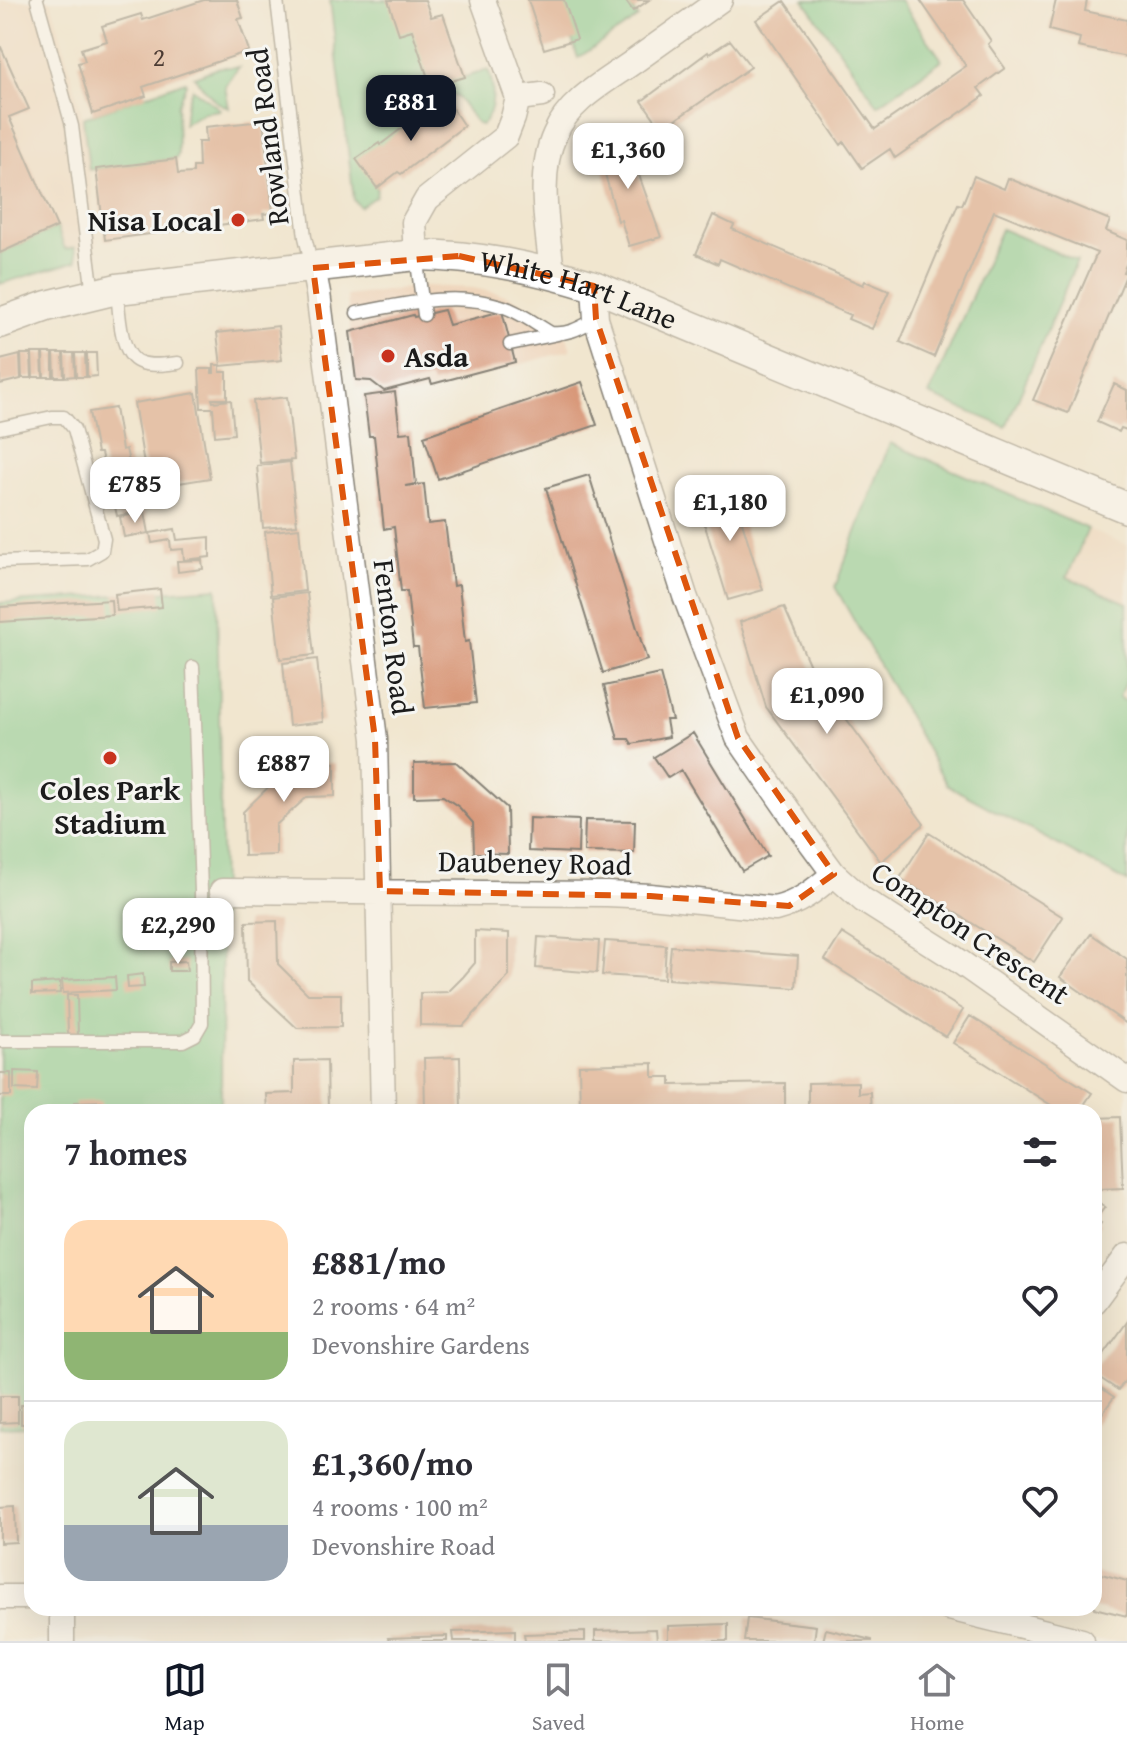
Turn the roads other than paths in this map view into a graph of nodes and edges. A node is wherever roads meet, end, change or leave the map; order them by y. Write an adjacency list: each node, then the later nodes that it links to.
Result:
1 (37, 0): 11 (lane)
2 (277, 0): 8 (lane, Rowland Road)
3 (483, 0): 6 (street)
4 (720, 0): 9 (street)
5 (542, 95): 6 (street)
6 (518, 98): 7 (street)
7 (416, 255): 8 (street, White Hart Lane); 9 (street, White Hart Lane); 12 (lane)
8 (313, 268): 11 (street, White Hart Lane); 26 (street, Fenton Road)
9 (552, 273): 10 (street, White Hart Lane)
10 (594, 286): 15 (street, Compton Crescent); 21 (street, White Hart Lane)
11 (105, 292): 16 (street, White Hart Lane); 19 (lane)
12 (420, 301): 13 (lane); 14 (lane); 17 (lane)
13 (357, 313)
14 (424, 315)
15 (596, 319): 17 (lane); 24 (street, Compton Crescent)
16 (0, 323)
17 (558, 334): 18 (lane)
18 (510, 344)
19 (178, 363)
20 (0, 428): 22 (lane)
21 (1127, 508)
22 (0, 562)
23 (193, 667): 25 (lane)
24 (834, 874): 26 (street, Daubeney Road); 28 (street, Compton Crescent)
25 (212, 891): 26 (street, Daubeney Road); 27 (lane)
26 (380, 891): 29 (street, Fenton Road)
27 (0, 1041)
28 (1127, 1080)
29 (383, 1104)
30 (1127, 1256): 31 (street)
31 (1102, 1290)
32 (0, 1597): 33 (street)
33 (24, 1597)
34 (62, 1616): 36 (street)
35 (981, 1616): 37 (street)
36 (62, 1641)
37 (1082, 1641)

